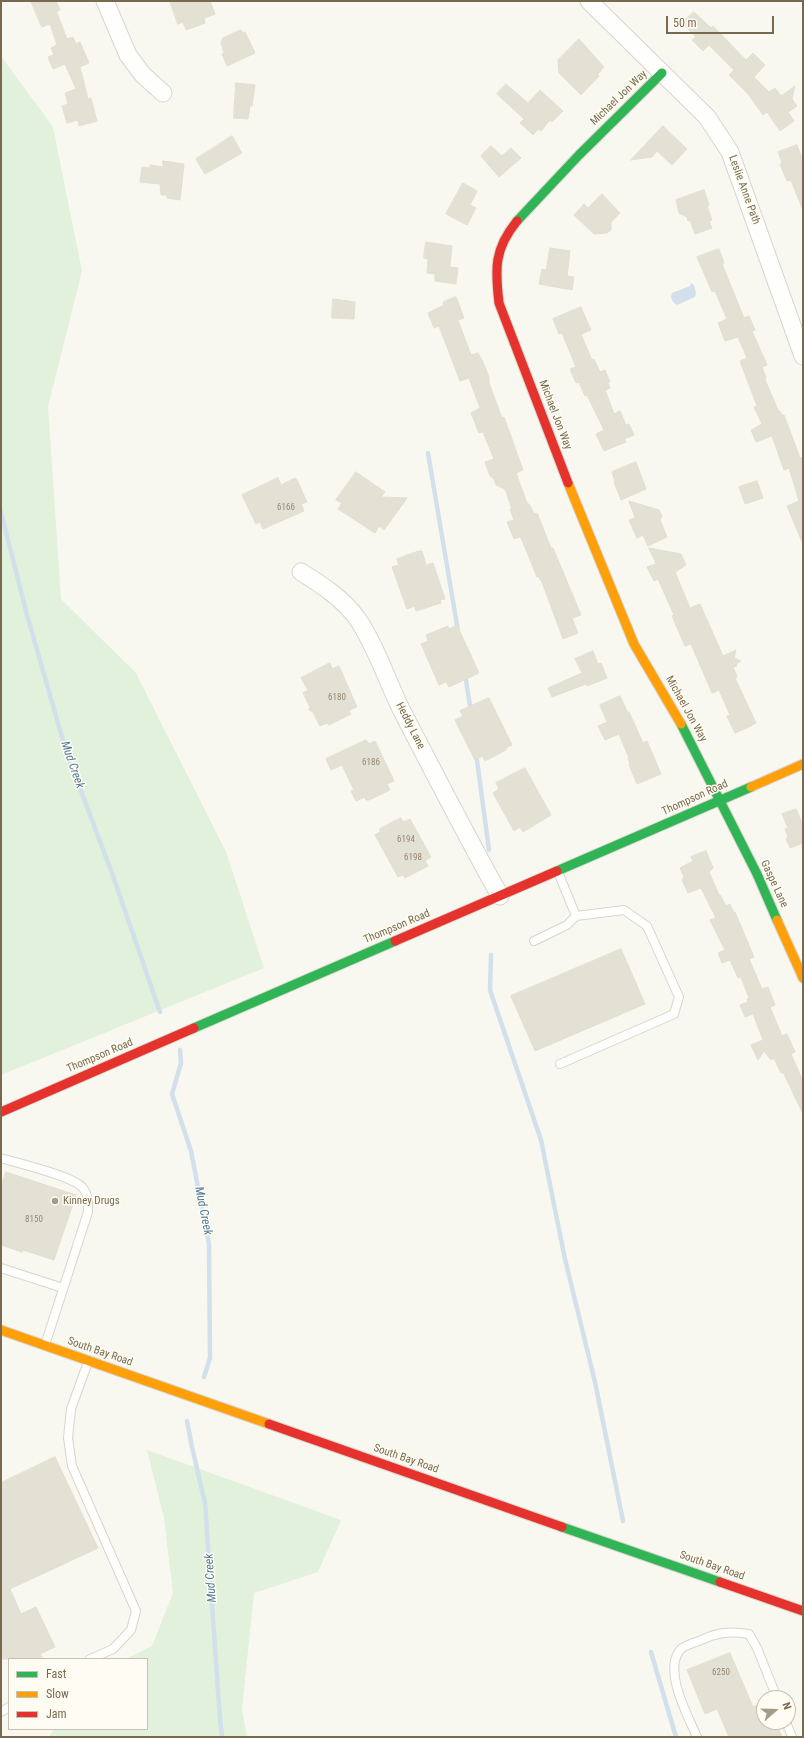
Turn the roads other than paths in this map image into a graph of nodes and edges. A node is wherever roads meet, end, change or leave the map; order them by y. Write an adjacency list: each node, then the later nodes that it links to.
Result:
1 (105, 1): 4 (street)
2 (589, 1): 3 (street, Leslie Anne Path)
3 (662, 73): 5 (street, Leslie Anne Path); 8 (street, Michael Jon Way)
4 (163, 93)
5 (803, 356)
6 (301, 572): 10 (street, Heddy Lane)
7 (803, 764): 8 (street, Thompson Road)
8 (720, 800): 9 (street, Thompson Road); 13 (street, Gaspe Lane)
9 (557, 871): 10 (street, Thompson Road); 11 (lane)
10 (500, 896): 15 (street, Thompson Road)
11 (576, 916): 12 (lane); 14 (lane)
12 (534, 941)
13 (803, 978)
14 (560, 1064)
15 (1, 1112)
16 (1, 1158): 18 (lane)
17 (1, 1268): 18 (lane)
18 (63, 1288): 20 (lane)
19 (1, 1330): 20 (street, South Bay Road)
20 (45, 1346): 21 (street, South Bay Road)
21 (89, 1361): 22 (street, South Bay Road); 23 (lane)
22 (803, 1611)
23 (92, 1658)
24 (773, 1690): 25 (lane)
25 (697, 1737)

